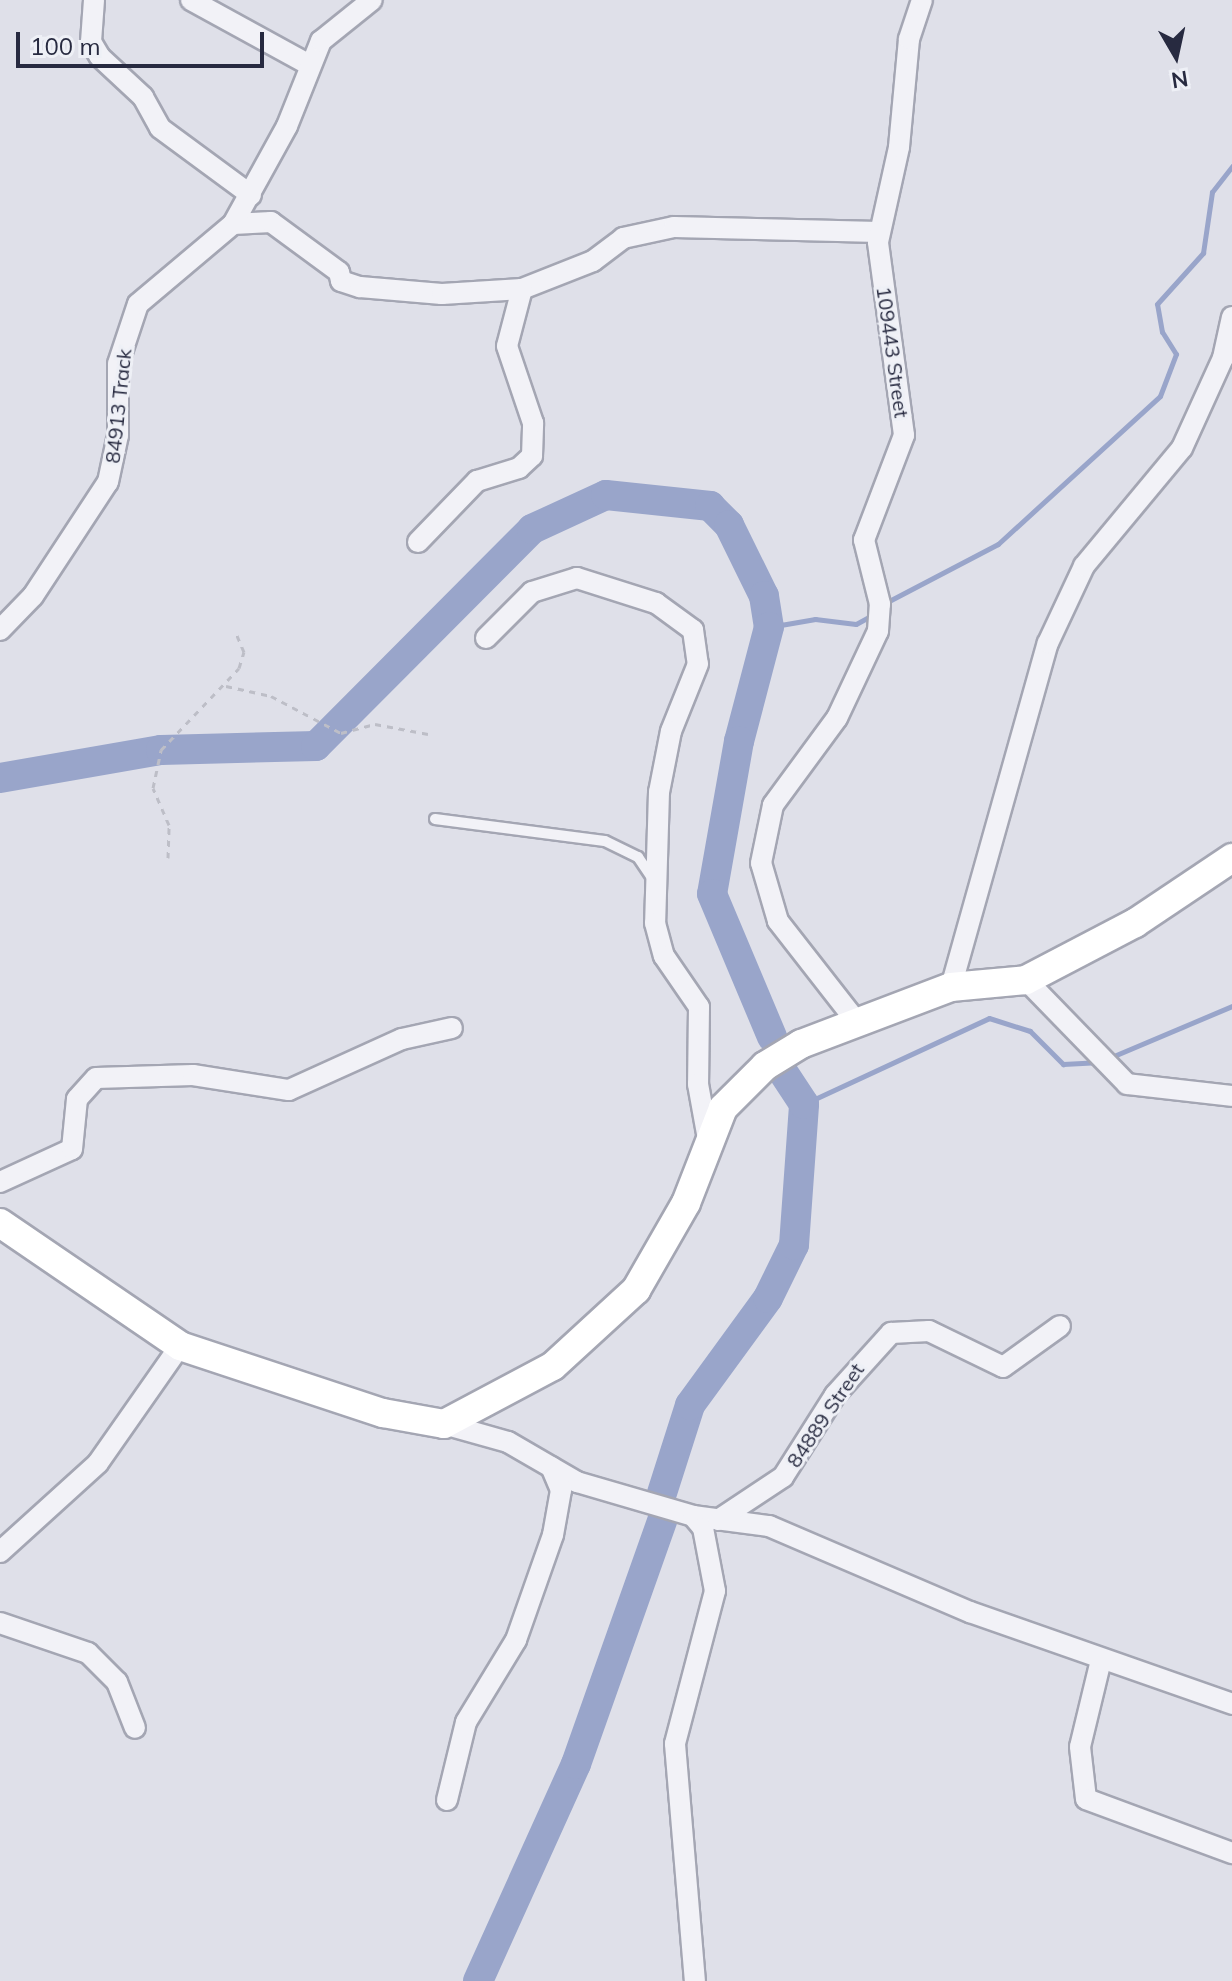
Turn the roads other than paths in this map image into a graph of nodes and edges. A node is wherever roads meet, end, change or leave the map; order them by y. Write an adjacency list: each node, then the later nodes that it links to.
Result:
1 (94, 0): 6 (street)
2 (191, 0): 5 (street)
3 (372, 0): 5 (street, 84913 Track)
4 (922, 0): 8 (street, 109443 Street)
5 (308, 64): 6 (street, 84913 Track)
6 (251, 195): 7 (street, 84913 Track)
7 (233, 224): 9 (street); 12 (street, 84913 Track)
8 (879, 232): 9 (street); 19 (street, 109443 Street)
9 (522, 289): 11 (street)
10 (1232, 317): 18 (street)
11 (418, 542)
12 (0, 630)
13 (486, 638): 16 (street)
14 (435, 819): 16 (lane)
15 (1232, 858): 17 (street)
16 (655, 883): 22 (street)
17 (1026, 980): 18 (street); 21 (street)
18 (951, 987): 19 (street)
19 (856, 1021): 22 (street)
20 (452, 1028): 23 (street)
21 (1232, 1096)
22 (708, 1139): 27 (street)
23 (0, 1182)
24 (0, 1223): 26 (street)
25 (1060, 1326): 30 (street, 84889 Street)
26 (180, 1346): 27 (street); 31 (street)
27 (444, 1424): 28 (street)
28 (551, 1467): 29 (street); 36 (street)
29 (693, 1516): 30 (street); 38 (street)
30 (718, 1520): 33 (street)
31 (0, 1552)
32 (0, 1623): 35 (street)
33 (1101, 1660): 34 (street); 37 (street)
34 (1232, 1704)
35 (135, 1728)
36 (447, 1800)
37 (1232, 1853)
38 (695, 1981)

